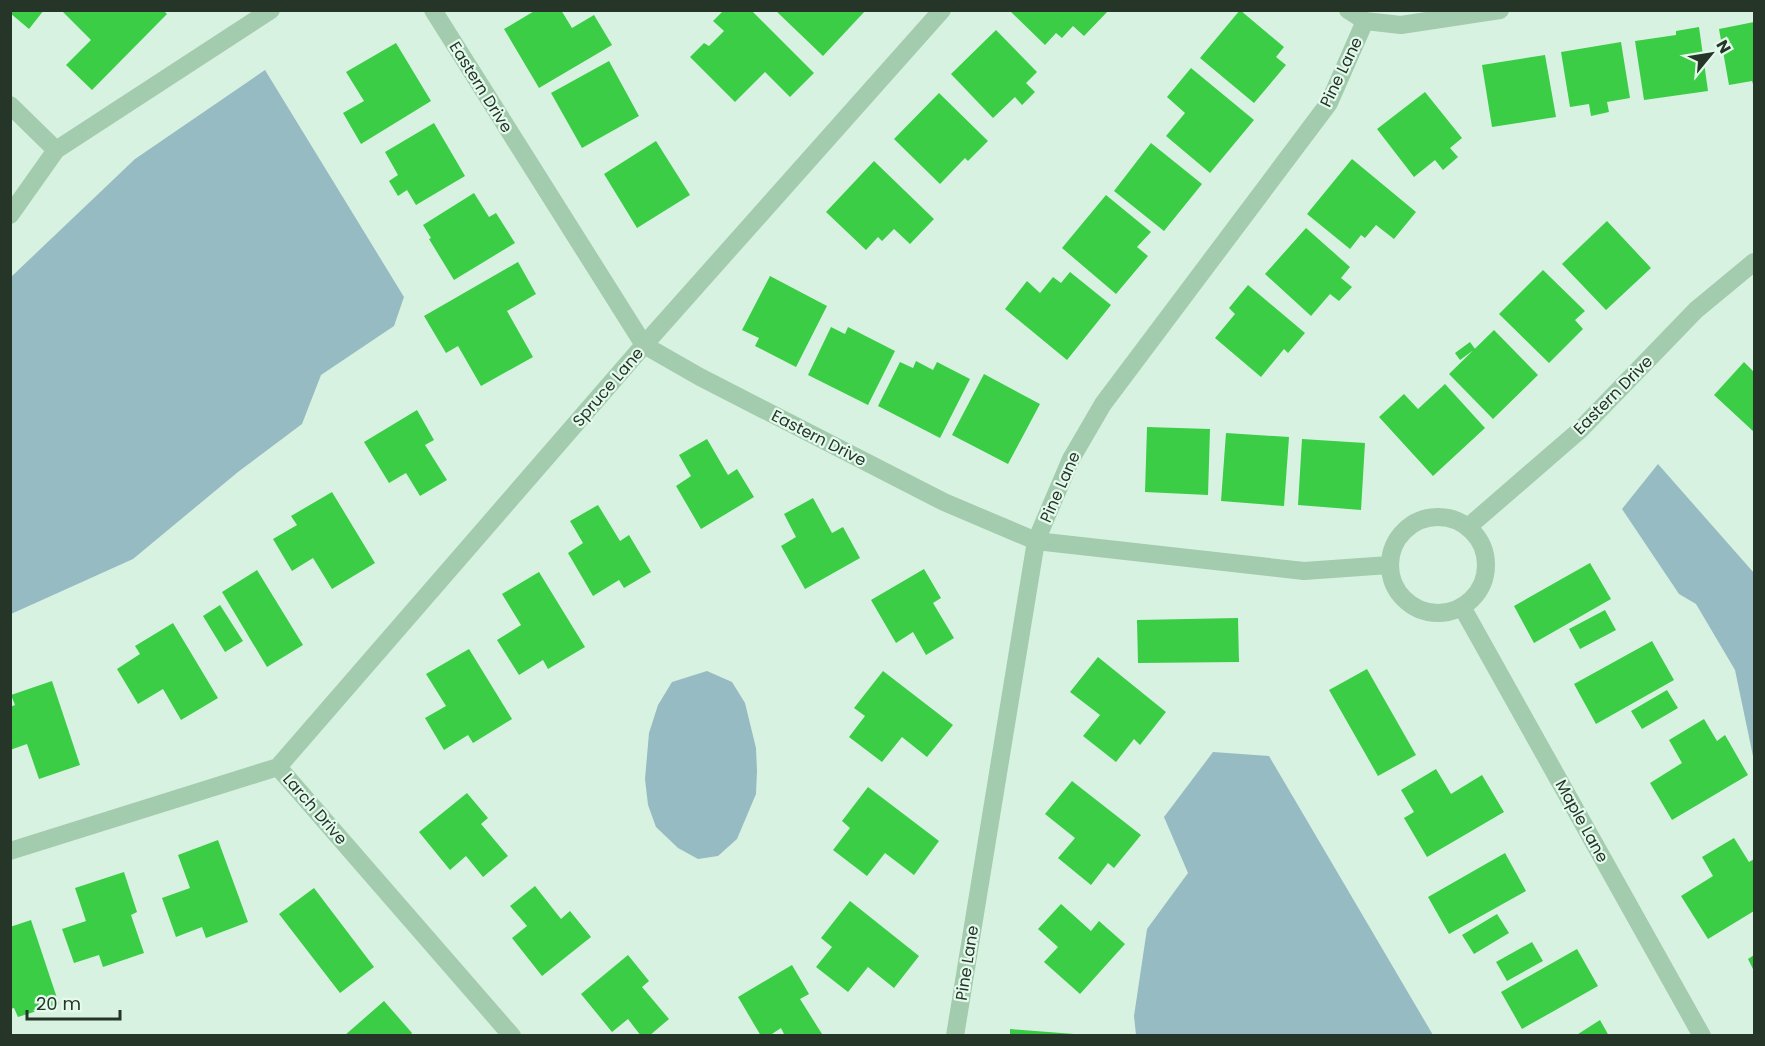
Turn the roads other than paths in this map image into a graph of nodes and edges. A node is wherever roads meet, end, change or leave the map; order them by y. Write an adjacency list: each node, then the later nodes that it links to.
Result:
1 (271, 10): 8 (street)
2 (433, 10): 11 (street, Eastern Drive)
3 (942, 10): 11 (street, Spruce Lane)
4 (1347, 10): 6 (street)
5 (1500, 10): 6 (street)
6 (1365, 21): 13 (street, Pine Lane)
7 (10, 105): 8 (street)
8 (56, 150): 9 (street)
9 (10, 215)
10 (1755, 262): 12 (street, Eastern Drive)
11 (644, 345): 13 (street, Eastern Drive); 16 (street, Spruce Lane)
12 (1468, 527): 14 (street); 15 (street)
13 (1036, 541): 14 (street, Eastern Drive); 19 (street, Pine Lane)
14 (1389, 565): 15 (street)
15 (1462, 607): 20 (street, Maple Lane)
16 (278, 767): 17 (street, Larch Drive); 18 (street, Larch Drive)
17 (10, 851)
18 (512, 1035)
19 (955, 1035)
20 (1702, 1035)

